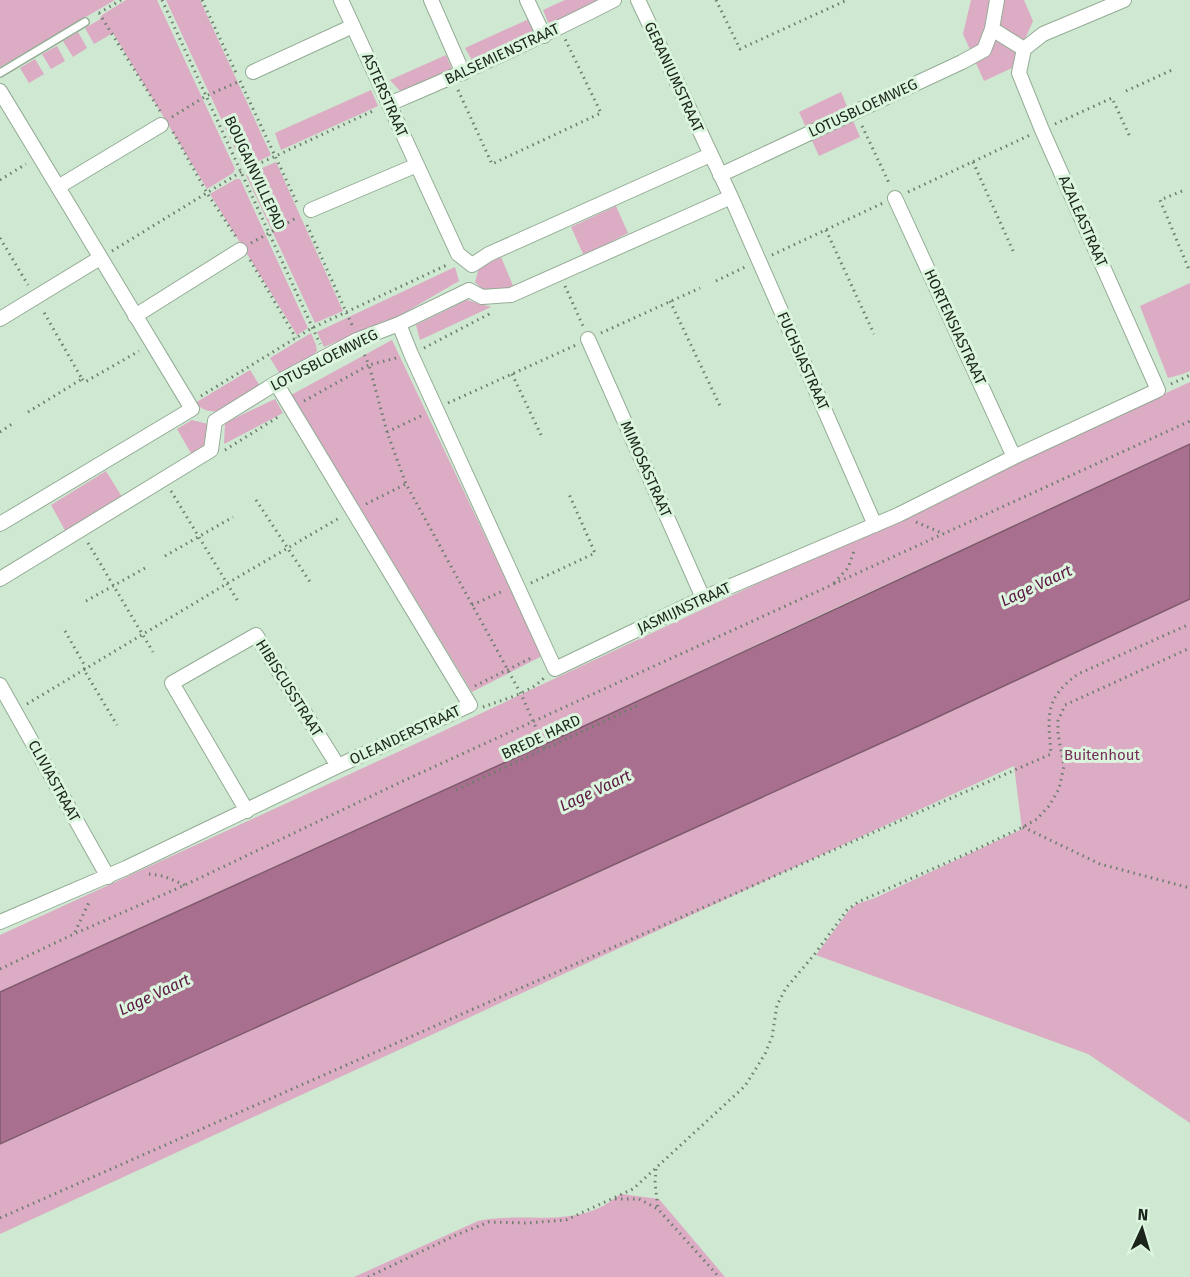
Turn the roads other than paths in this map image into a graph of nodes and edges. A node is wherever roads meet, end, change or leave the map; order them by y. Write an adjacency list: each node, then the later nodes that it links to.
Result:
1 (341, 0): 9 (street, ASTERSTRAAT)
2 (431, 0): 15 (street)
3 (527, 0): 11 (street)
4 (614, 0): 11 (street, BALSEMIENSTRAAT)
5 (638, 0): 19 (street, GERANIUMSTRAAT)
6 (997, 0): 10 (street)
7 (1124, 0): 12 (street)
8 (85, 22): 14 (lane)
9 (354, 26): 13 (street); 17 (street, ASTERSTRAAT)
10 (992, 29): 12 (street); 21 (street, LOTUSBLOEMWEG)
11 (544, 36): 15 (street, BALSEMIENSTRAAT)
12 (1024, 49): 35 (street, AZALEASTRAAT)
13 (253, 72)
14 (0, 73)
15 (458, 75): 17 (street, BALSEMIENSTRAAT)
16 (0, 91): 22 (street)
17 (389, 104): 20 (street, ASTERSTRAAT)
18 (163, 123): 22 (street)
19 (710, 155): 21 (street); 28 (street)
20 (417, 165): 25 (street); 28 (street, ASTERSTRAAT)
21 (720, 175): 23 (street)
22 (58, 186): 27 (street)
23 (731, 197): 29 (street); 40 (street, FUCHSIASTRAAT)
24 (895, 198): 38 (street, HORTENSIASTRAAT)
25 (307, 212)
26 (241, 249): 30 (street)
27 (100, 258): 30 (street); 31 (street)
28 (467, 261): 29 (street)
29 (469, 290): 32 (street, LOTUSBLOEMWEG)
30 (135, 316): 36 (street)
31 (0, 320)
32 (399, 324): 34 (street, LOTUSBLOEMWEG); 42 (street, JASMIJNSTRAAT)
33 (588, 339): 42 (street, MIMOSASTRAAT)
34 (276, 383): 37 (street, LOTUSBLOEMWEG); 44 (street, OLEANDERSTRAAT)
35 (1158, 390): 38 (street, JASMIJNSTRAAT)
36 (192, 409): 37 (street); 39 (street)
37 (215, 421): 41 (street)
38 (1014, 457): 40 (street, JASMIJNSTRAAT)
39 (0, 524)
40 (875, 525): 42 (street, JASMIJNSTRAAT)
41 (0, 579)
42 (703, 598)
43 (0, 685): 46 (street, CLIVIASTRAAT)
44 (338, 766): 45 (street, OLEANDERSTRAAT); 45 (street, HIBISCUSSTRAAT)
45 (247, 811): 46 (street, OLEANDERSTRAAT)
46 (103, 878): 47 (street, OLEANDERSTRAAT)
47 (0, 922)

